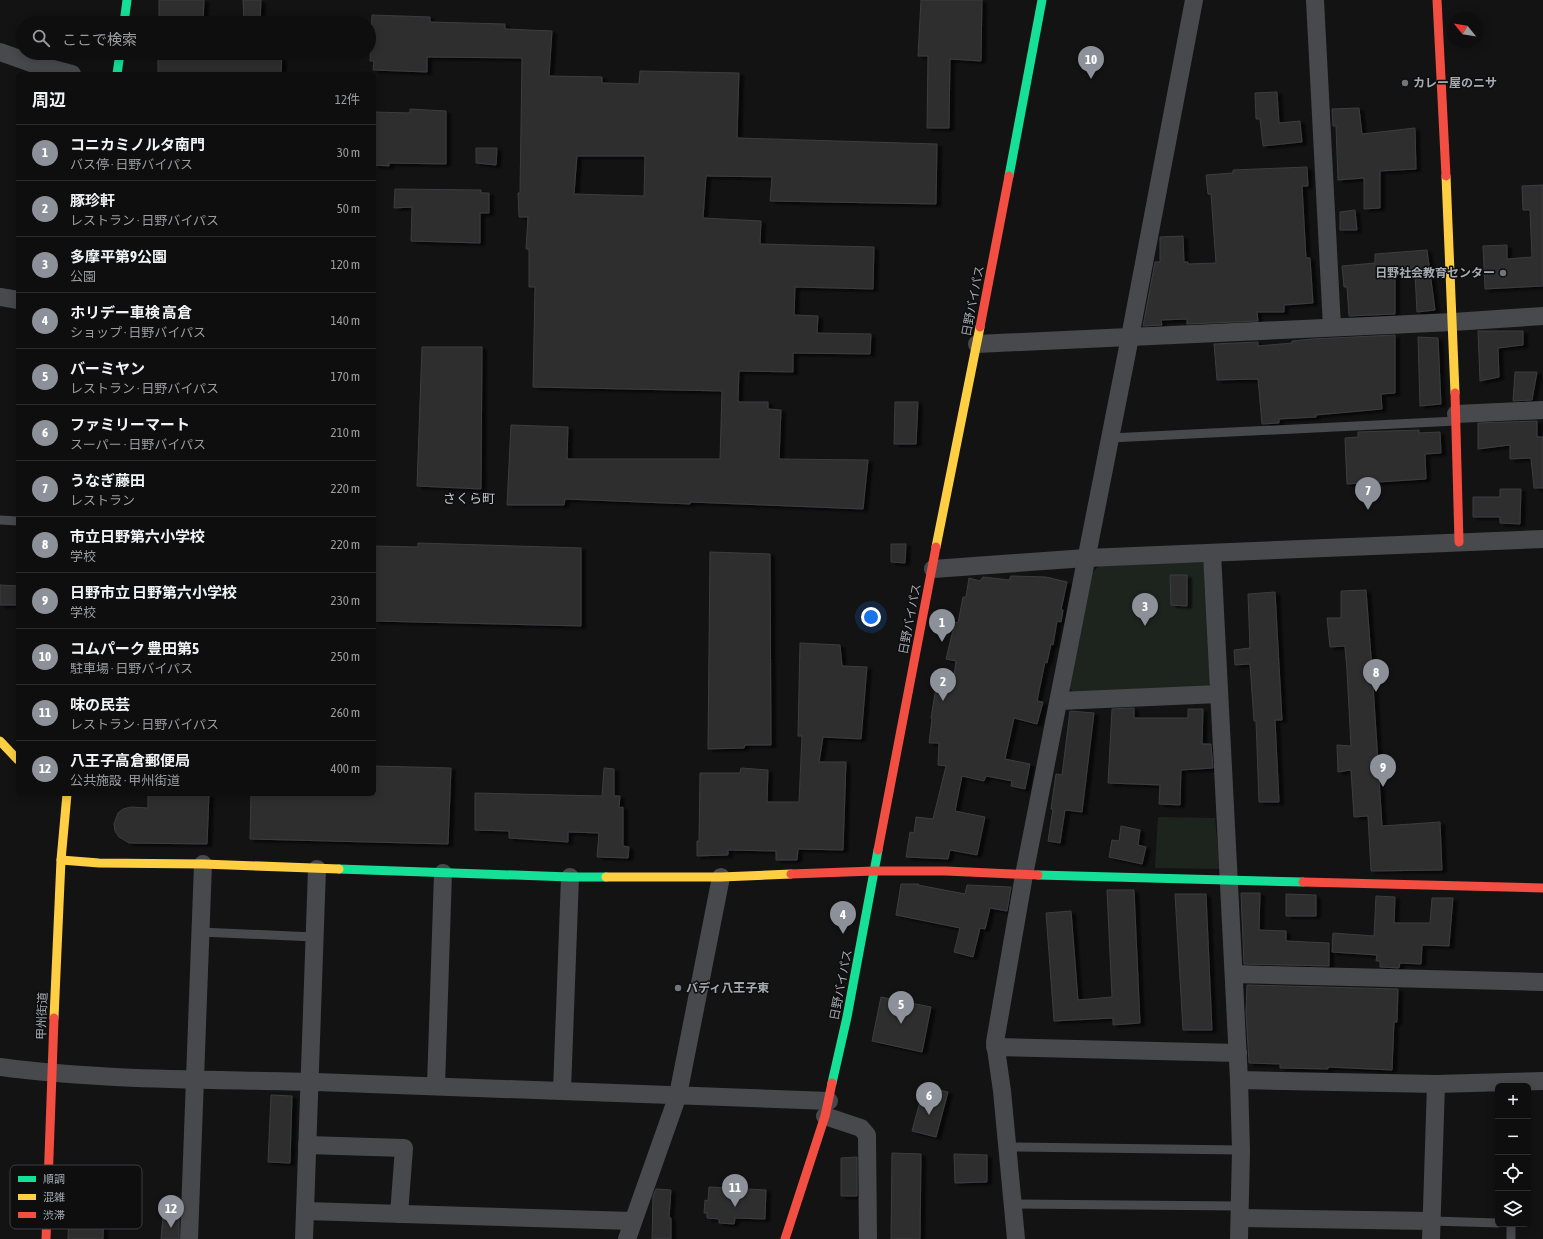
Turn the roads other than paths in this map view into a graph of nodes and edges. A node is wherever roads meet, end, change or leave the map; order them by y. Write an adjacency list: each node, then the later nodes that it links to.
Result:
1 (127, 0): 6 (main road)
2 (1042, 0): 19 (main road, 日野バイパス)
3 (1194, 0): 18 (street)
4 (1315, 0): 17 (street)
5 (1437, 0): 16 (main road)
6 (125, 16)
7 (0, 52): 8 (street)
8 (16, 58)
9 (23, 60): 11 (street)
10 (119, 60): 12 (main road)
11 (64, 72)
12 (117, 72)
13 (0, 297): 14 (street)
14 (16, 300)
15 (1543, 316): 16 (street)
16 (1453, 322): 17 (street); 21 (main road)
17 (1332, 327): 18 (street)
18 (1130, 338): 19 (street); 22 (street)
19 (977, 344): 29 (main road, 日野バイパス)
20 (1543, 410): 21 (street)
21 (1456, 418): 22 (lane); 26 (main road)
22 (1110, 438): 28 (street)
23 (0, 520): 24 (lane)
24 (16, 521)
25 (1543, 539): 26 (street)
26 (1459, 542): 27 (street)
27 (1212, 553): 28 (street); 30 (street)
28 (1086, 558): 29 (street); 31 (street)
29 (932, 569): 40 (main road, 日野バイパス)
30 (1219, 694): 31 (street); 45 (street)
31 (1059, 701): 42 (street)
32 (0, 741): 33 (main road)
33 (16, 758)
34 (67, 796): 36 (main road, 甲州街道)
35 (55, 800): 36 (main road)
36 (65, 811): 37 (main road, 甲州街道)
37 (61, 860): 38 (main road); 54 (main road, 甲州街道)
38 (202, 864): 39 (main road); 47 (street)
39 (316, 869): 41 (main road); 48 (street)
40 (874, 871): 42 (main road); 44 (main road); 63 (main road, 日野バイパス)
41 (443, 873): 43 (main road); 60 (street)
42 (1024, 876): 45 (main road); 51 (street)
43 (570, 877): 44 (main road); 61 (street)
44 (721, 877): 62 (street)
45 (1228, 880): 46 (main road); 49 (street)
46 (1543, 888)
47 (200, 932): 48 (lane); 55 (street)
48 (314, 937): 58 (street)
49 (1234, 974): 50 (street); 52 (street)
50 (1543, 982)
51 (995, 1047): 52 (street); 65 (street)
52 (1238, 1053): 56 (street)
53 (0, 1067): 54 (street)
54 (52, 1073): 55 (street); 67 (main road, 甲州街道)
55 (195, 1080): 58 (street); 78 (street)
56 (1239, 1080): 59 (street); 66 (street)
57 (1543, 1081): 59 (street)
58 (309, 1082): 60 (street); 64 (street)
59 (1436, 1084): 73 (street)
60 (436, 1086): 61 (street)
61 (562, 1090): 62 (street)
62 (678, 1095): 63 (street); 72 (street)
63 (827, 1108): 81 (main road, 日野バイパス); 82 (street)
64 (307, 1145): 69 (street); 71 (street)
65 (1008, 1147): 66 (lane); 68 (street)
66 (1241, 1150): 70 (street)
67 (49, 1165)
68 (1014, 1204): 70 (lane); 83 (street)
69 (305, 1211): 71 (street); 79 (street)
70 (1240, 1212): 73 (street); 84 (street)
71 (399, 1214): 72 (street)
72 (633, 1221): 80 (street)
73 (1432, 1221): 74 (lane); 85 (street)
74 (1495, 1223)
75 (1511, 1227): 86 (lane)
76 (46, 1229): 77 (main road, 甲州街道)
77 (46, 1239)
78 (189, 1239)
79 (304, 1239)
80 (627, 1239)
81 (786, 1239)
82 (868, 1239)
83 (1016, 1239)
84 (1239, 1239)
85 (1431, 1239)
86 (1511, 1239)

